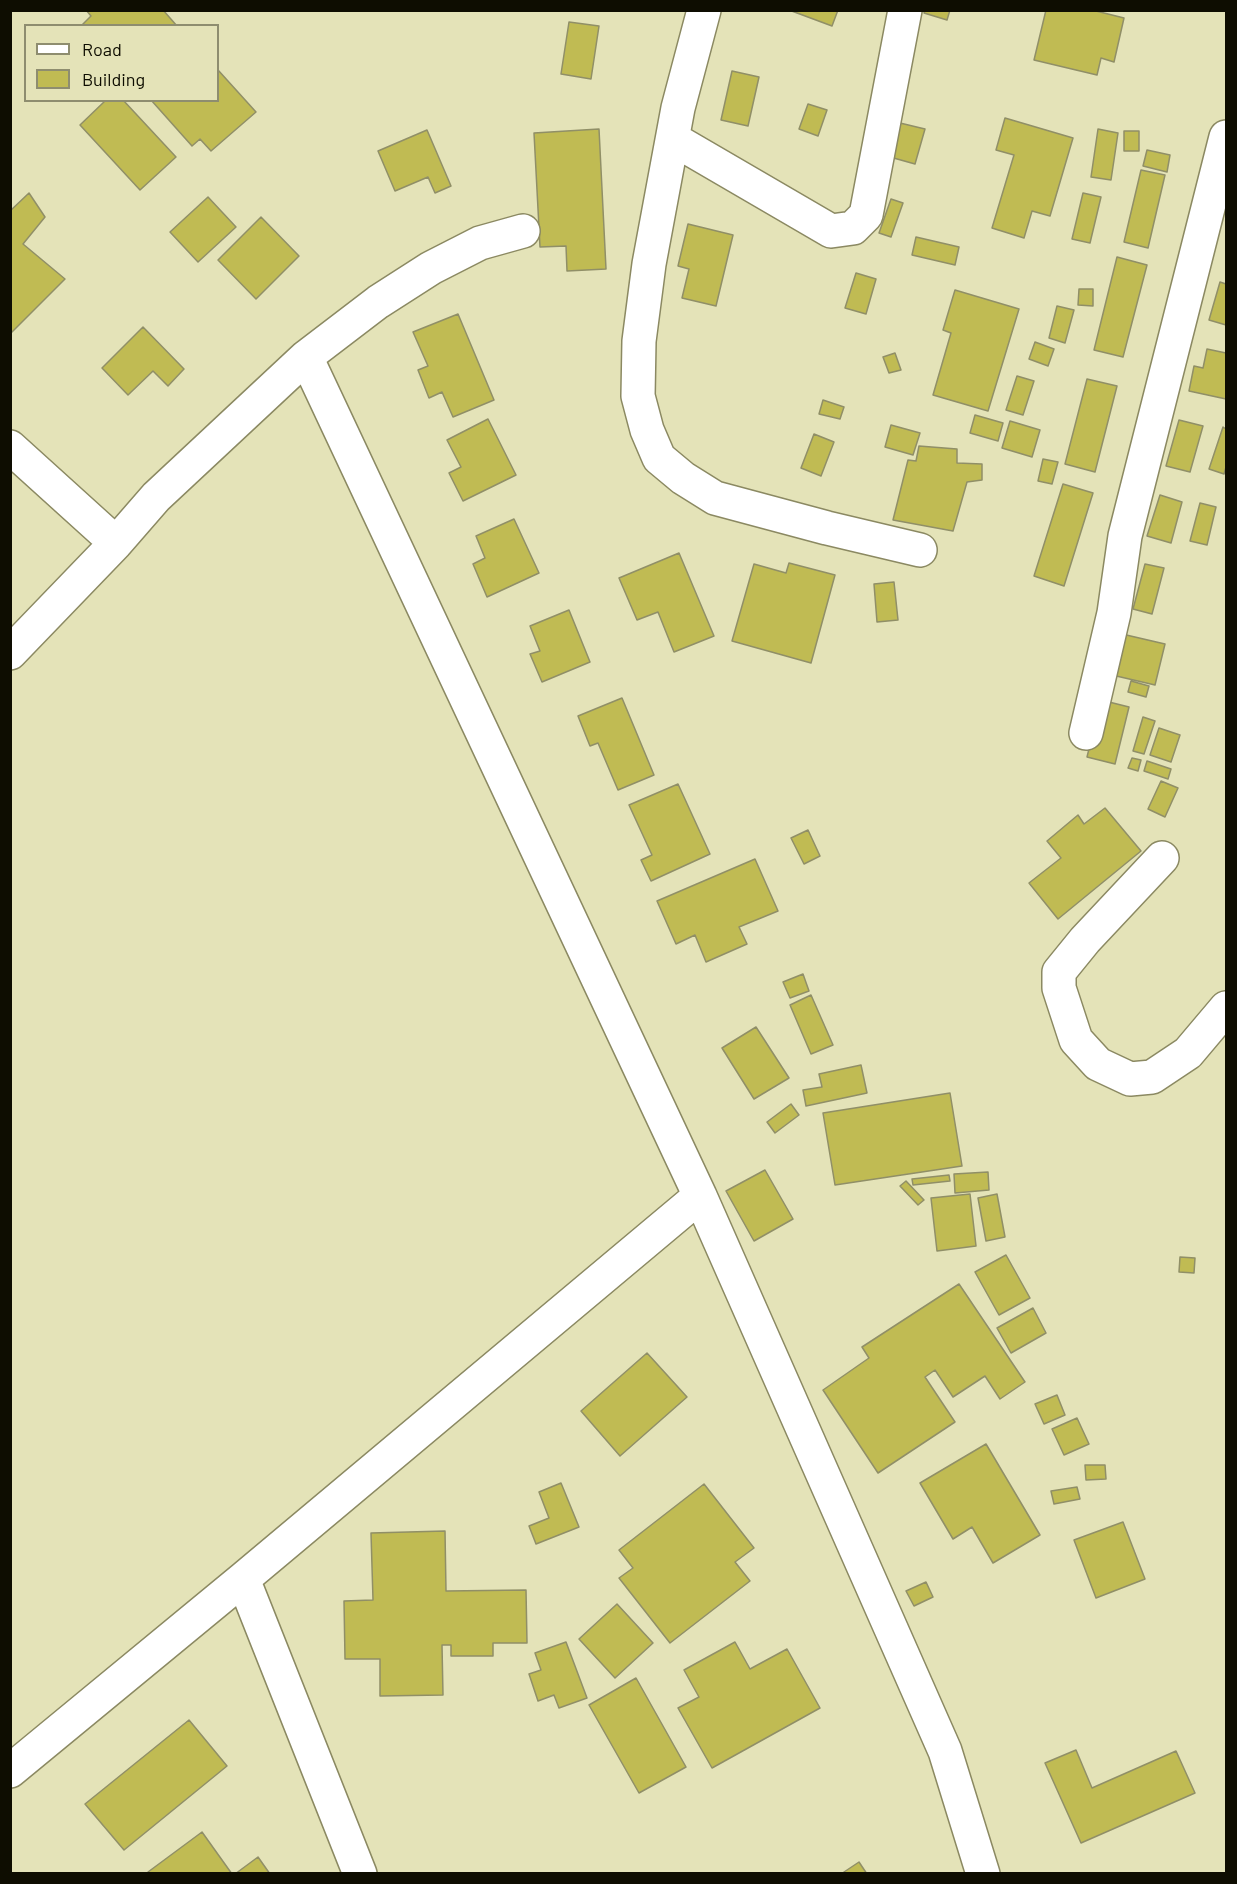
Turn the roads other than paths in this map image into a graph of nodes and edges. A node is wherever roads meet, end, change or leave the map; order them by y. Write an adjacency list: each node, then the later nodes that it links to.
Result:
1 (704, 10): 4 (street)
2 (905, 10): 4 (street)
3 (1227, 137): 11 (street)
4 (673, 139): 9 (street)
5 (523, 231): 6 (street)
6 (306, 357): 8 (street); 14 (street)
7 (10, 447): 8 (street)
8 (116, 543): 10 (street)
9 (920, 550)
10 (10, 653)
11 (1086, 733)
12 (1162, 858): 13 (street)
13 (1227, 1008)
14 (700, 1196): 15 (street); 18 (street)
15 (243, 1579): 16 (street); 17 (street)
16 (10, 1771)
17 (360, 1874)
18 (983, 1874)

